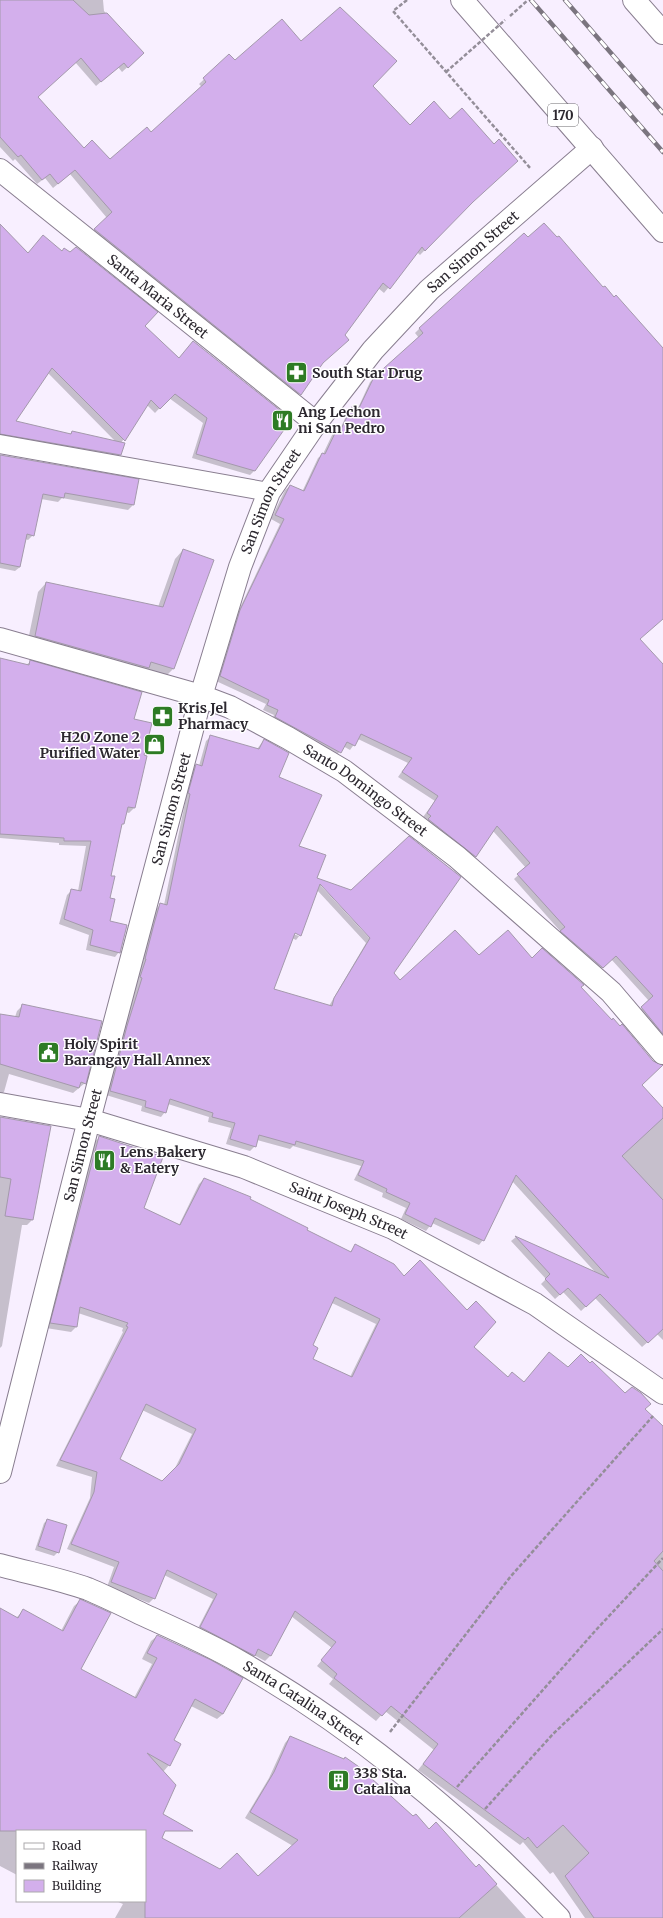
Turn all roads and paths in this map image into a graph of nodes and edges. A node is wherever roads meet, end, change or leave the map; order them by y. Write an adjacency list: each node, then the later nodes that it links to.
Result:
1 (407, 0): 6 (path)
2 (462, 0): 7 (street, 170)
3 (528, 0): 6 (path, bridge)
4 (634, 0): 5 (street)
5 (663, 33)
6 (446, 72): 9 (path)
7 (592, 148): 9 (street, San Simon Street); 10 (street, 170)
8 (0, 170): 11 (street, Santa Maria Street)
9 (547, 188): 11 (street, San Simon Street)
10 (663, 231)
11 (316, 423): 13 (street, San Simon Street)
12 (0, 444): 13 (street)
13 (269, 492): 15 (street, San Simon Street)
14 (0, 639): 15 (street, Santo Domingo Street)
15 (202, 696): 16 (street, Santo Domingo Street); 18 (street, San Simon Street)
16 (663, 1054)
17 (0, 1104): 18 (street, Saint Joseph Street)
18 (89, 1120): 19 (street, Saint Joseph Street); 20 (street, San Simon Street)
19 (660, 1402): 24 (path)
20 (0, 1472)
21 (663, 1558): 25 (path)
22 (0, 1565): 24 (street, Santa Catalina Street)
23 (663, 1629): 26 (path)
24 (376, 1752): 25 (street, Santa Catalina Street)
25 (442, 1804): 26 (street, Santa Catalina Street)
26 (469, 1828): 27 (street, Santa Catalina Street)
27 (559, 1918)

